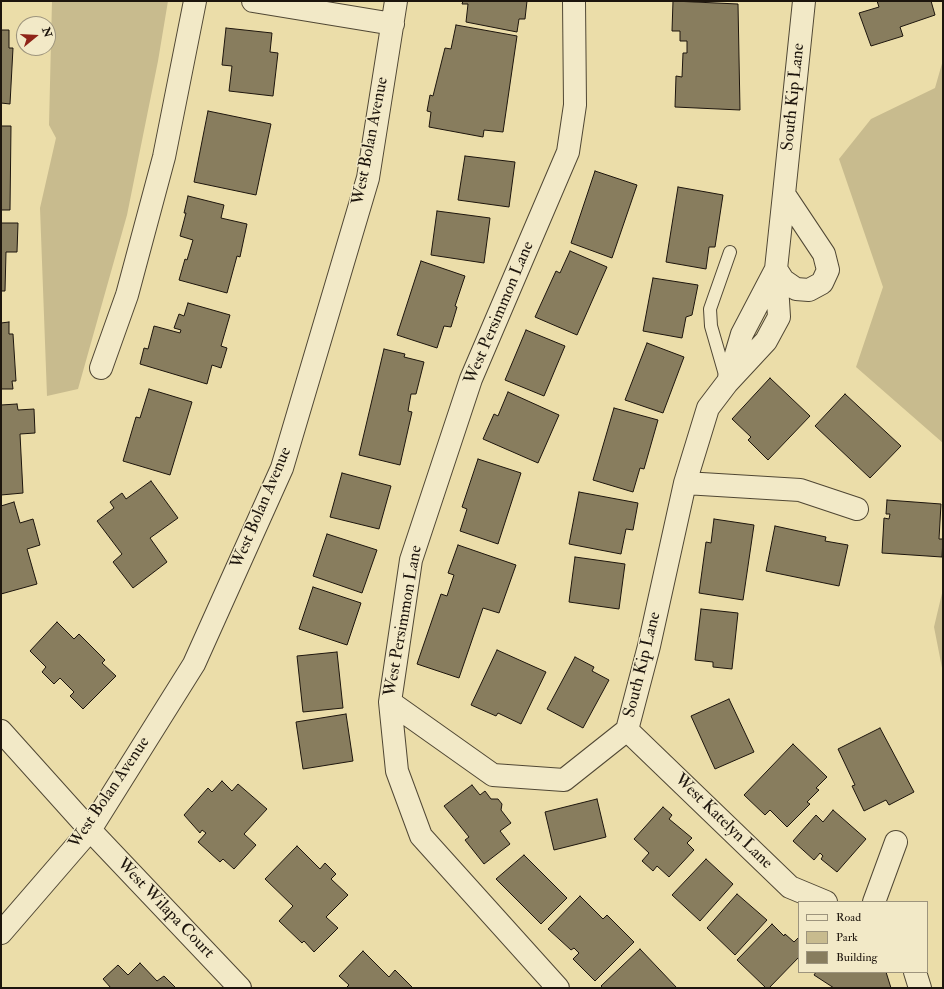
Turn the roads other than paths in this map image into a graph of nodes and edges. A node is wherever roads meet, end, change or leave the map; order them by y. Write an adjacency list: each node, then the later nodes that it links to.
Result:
1 (196, 1): 10 (street)
2 (253, 1): 6 (street)
3 (396, 1): 6 (street, West Bolan Avenue)
4 (574, 1): 14 (street, West Persimmon Lane)
5 (804, 1): 7 (street, South Kip Lane)
6 (393, 24): 17 (street, West Bolan Avenue)
7 (784, 194): 9 (street, South Kip Lane); 9 (street)
8 (730, 252): 11 (lane)
9 (776, 269): 11 (street, South Kip Lane)
10 (101, 368)
11 (727, 383): 12 (street, South Kip Lane)
12 (685, 483): 13 (street); 15 (street, South Kip Lane)
13 (857, 509)
14 (390, 702): 15 (street, South Kip Lane); 24 (street, West Persimmon Lane)
15 (627, 730): 19 (street, West Katelyn Lane)
16 (1, 731): 17 (street, West Wilapa Court)
17 (90, 830): 21 (street, West Bolan Avenue); 23 (street, West Wilapa Court)
18 (896, 842): 20 (street)
19 (824, 901)
20 (874, 901)
21 (1, 933)
22 (915, 973): 25 (street)
23 (240, 988)
24 (558, 988)
25 (920, 988)

